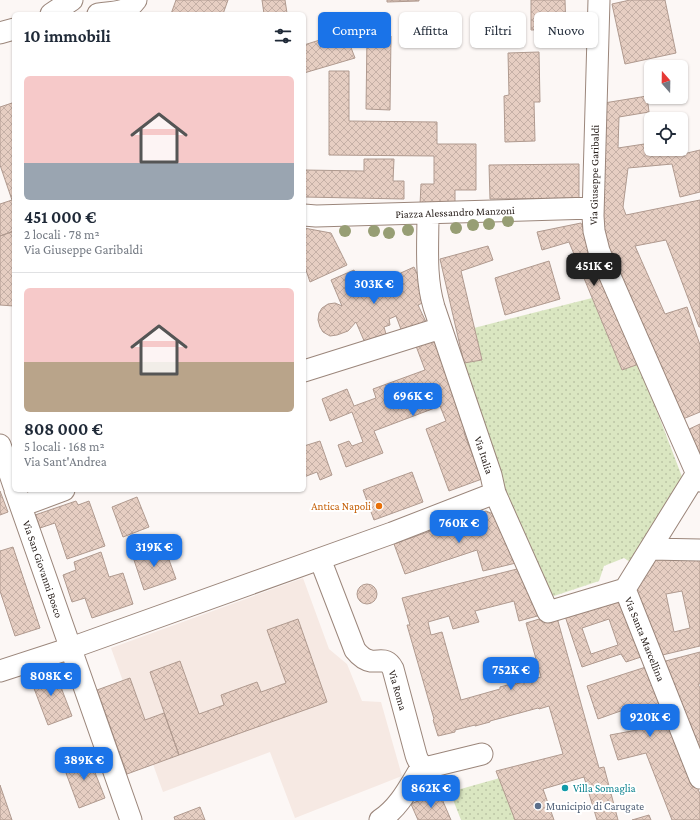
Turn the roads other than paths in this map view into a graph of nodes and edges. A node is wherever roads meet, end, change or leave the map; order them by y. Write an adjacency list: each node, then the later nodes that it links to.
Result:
1 (72, 0): 5 (street)
2 (88, 0): 4 (street)
3 (599, 0): 8 (street, Via Giuseppe Garibaldi)
4 (117, 10)
5 (54, 12)
6 (12, 30): 7 (street)
7 (0, 33)
8 (593, 208): 9 (street, Piazza Alessandro Manzoni); 14 (street, Via Giuseppe Garibaldi)
9 (428, 213): 10 (street, Piazza Alessandro Manzoni); 11 (street, Via Italia)
10 (310, 216)
11 (441, 328): 12 (street); 17 (street, Via Italia)
12 (306, 370)
13 (0, 445): 15 (street)
14 (699, 475): 19 (street)
15 (12, 480)
16 (52, 492): 18 (street)
17 (495, 493): 21 (street); 22 (street, Via Italia)
18 (18, 498): 23 (street, Via San Giovanni Bosco)
19 (650, 548): 20 (street); 22 (street)
20 (700, 550)
21 (320, 559): 23 (street); 26 (street, Via Roma)
22 (625, 589): 27 (street, Via Santa Marcellina)
23 (71, 648): 24 (street); 28 (street, Via San Giovanni Bosco)
24 (0, 671)
25 (482, 754): 26 (street)
26 (422, 766): 29 (street)
27 (700, 778)
28 (131, 820)
29 (380, 820)

